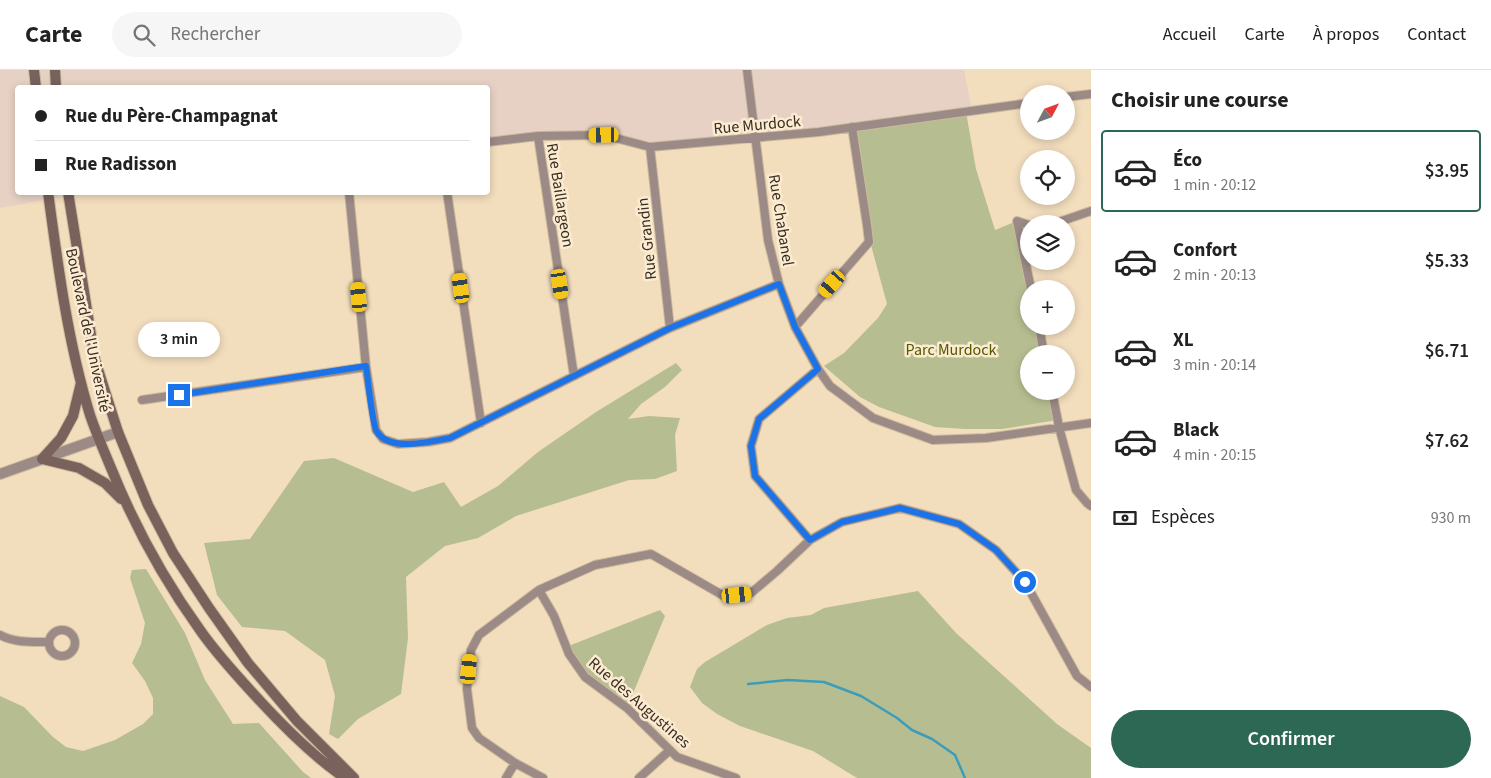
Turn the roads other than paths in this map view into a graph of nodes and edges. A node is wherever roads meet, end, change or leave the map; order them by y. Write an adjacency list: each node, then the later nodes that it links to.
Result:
1 (34, 70): 4 (main road)
2 (54, 70): 5 (main road)
3 (747, 70): 11 (street, Rue Chabanel)
4 (36, 85)
5 (56, 85)
6 (1091, 94): 7 (street)
7 (1075, 96)
8 (1020, 104): 9 (street, Rue Murdock)
9 (852, 127): 11 (street, Rue Murdock); 23 (street)
10 (538, 136): 12 (street, Rue Murdock); 13 (street, Rue Murdock); 27 (street, Rue Baillargeon)
11 (756, 138): 13 (street, Rue Murdock); 22 (street, Rue Chabanel)
12 (490, 142)
13 (650, 147): 24 (street, Rue Grandin)
14 (48, 195): 28 (main road, Boulevard de l'Université)
15 (68, 195): 34 (main road, Boulevard de l'Université)
16 (349, 195): 25 (street)
17 (447, 195): 31 (street)
18 (1091, 211): 19 (street)
19 (1075, 216)
20 (1020, 222): 21 (street)
21 (1020, 235)
22 (779, 284): 23 (street, Rue Chabanel); 24 (street)
23 (795, 327): 26 (street, Rue Chabanel)
24 (670, 328): 27 (street)
25 (366, 366): 29 (street); 31 (street)
26 (818, 369): 33 (street, Rue Chabanel); 40 (street)
27 (574, 376): 31 (street)
28 (81, 382): 35 (main road, Boulevard de l'Université); 36 (main road)
29 (142, 400)
30 (1054, 400): 33 (street)
31 (481, 423)
32 (1091, 423): 33 (street, Rue Chabanel)
33 (1059, 428): 39 (street)
34 (118, 432): 35 (street); 48 (main road, Boulevard de l'Université)
35 (99, 439): 36 (street); 38 (main road, Boulevard de l'Université)
36 (42, 459): 37 (street); 38 (main road)
37 (0, 474)
38 (125, 502): 47 (main road, Boulevard de l'Université)
39 (1091, 506)
40 (810, 540): 41 (street); 44 (street)
41 (539, 590): 45 (street, Rue des Augustines); 46 (street)
42 (0, 635): 43 (street)
43 (49, 642)
44 (1091, 687)
45 (670, 750): 51 (street); 52 (street, Rue des Augustines)
46 (514, 763): 49 (street); 50 (street)
47 (345, 778)
48 (354, 778)
49 (506, 778)
50 (543, 778)
51 (639, 778)
52 (736, 778)

